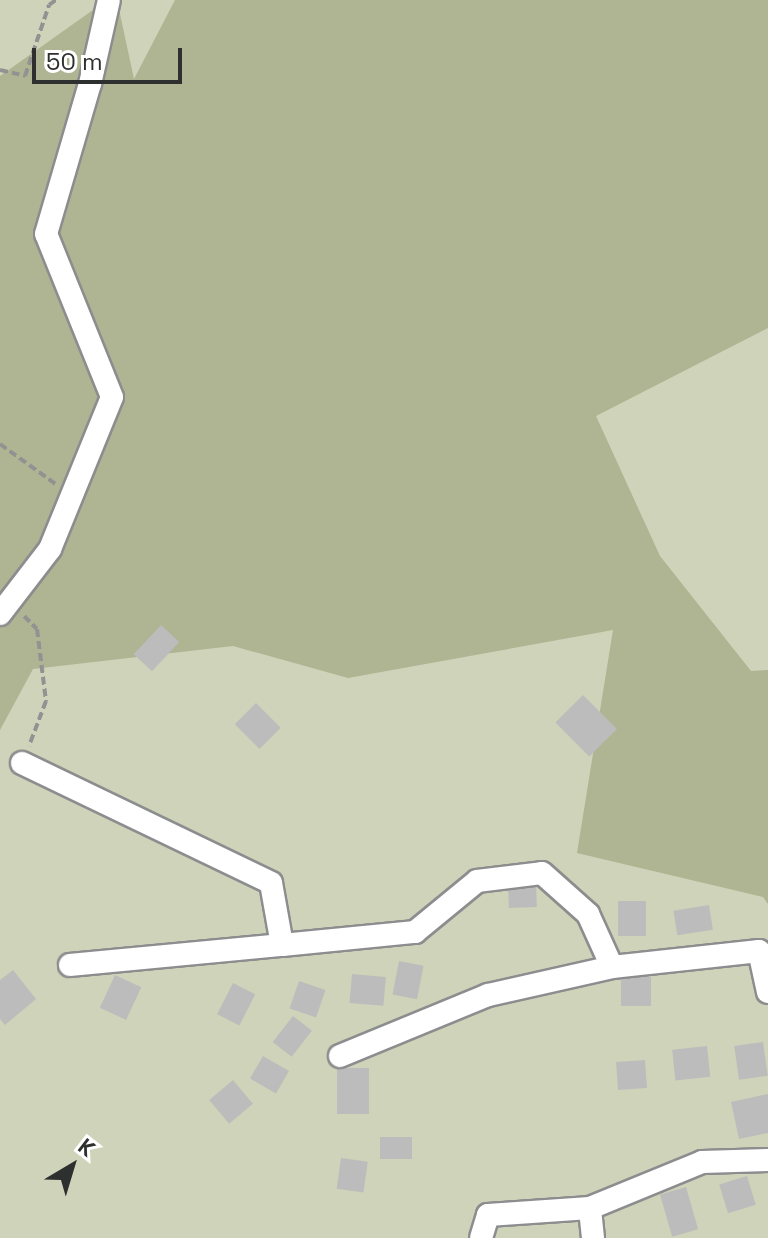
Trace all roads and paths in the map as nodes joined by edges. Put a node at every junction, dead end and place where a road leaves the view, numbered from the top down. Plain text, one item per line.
1 (56, 0) edge
2 (109, 0) edge
3 (0, 70) edge
4 (0, 444) edge
5 (72, 496) junction
6 (4, 608) edge
7 (22, 763) joint
8 (282, 945) junction
9 (70, 965) dead end
10 (612, 967) junction
11 (768, 992) edge
12 (340, 1056) dead end
13 (768, 1160) edge
14 (590, 1208) junction
15 (481, 1238) edge
16 (593, 1238) edge

1 - 3 path
2 - 5 street
4 - 5 path
5 - 6 street
6 - 7 path
7 - 8 street
8 - 9 street
8 - 10 street
10 - 11 street
10 - 12 street
13 - 14 street
14 - 15 street
14 - 16 street

